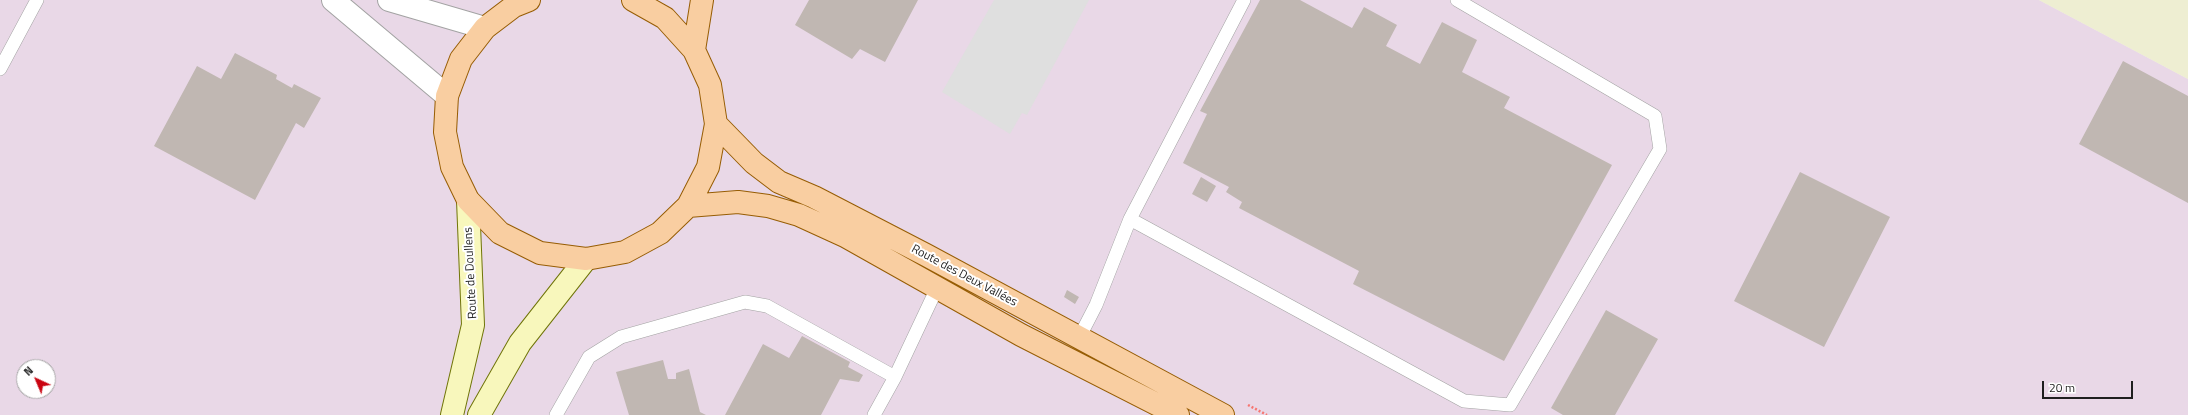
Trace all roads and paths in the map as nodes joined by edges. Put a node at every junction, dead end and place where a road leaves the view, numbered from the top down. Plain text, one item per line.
1 (37, 0) edge
2 (333, 0) edge
3 (389, 0) edge
4 (529, 0) edge
5 (634, 0) edge
6 (702, 0) edge
7 (1244, 0) edge
8 (1456, 0) edge
9 (485, 28) junction
10 (694, 50) junction
11 (0, 69) edge
12 (447, 96) junction
13 (716, 124) junction
14 (468, 200) junction
15 (688, 206) junction
16 (1130, 219) junction
17 (586, 259) junction
18 (937, 288) junction
19 (1079, 338) junction
20 (895, 377) junction
21 (452, 415) edge
22 (479, 415) edge
23 (556, 415) edge
24 (874, 415) edge
25 (1178, 415) edge
26 (1223, 415) edge

1 - 11 lane
2 - 12 street
3 - 9 street
4 - 9 main road
5 - 10 main road
6 - 10 main road
7 - 16 lane
8 - 16 lane
9 - 12 main road
10 - 13 main road
12 - 14 main road
13 - 15 main road
13 - 19 main road, Route des Deux Vallées
14 - 17 main road
14 - 21 street, Route de Doullens
15 - 17 main road
15 - 18 main road, Route des Deux Vallées
16 - 19 lane
17 - 22 street
18 - 20 lane
18 - 25 main road, Route des Deux Vallées
19 - 26 main road, Route des Deux Vallées
20 - 23 lane
20 - 24 lane

